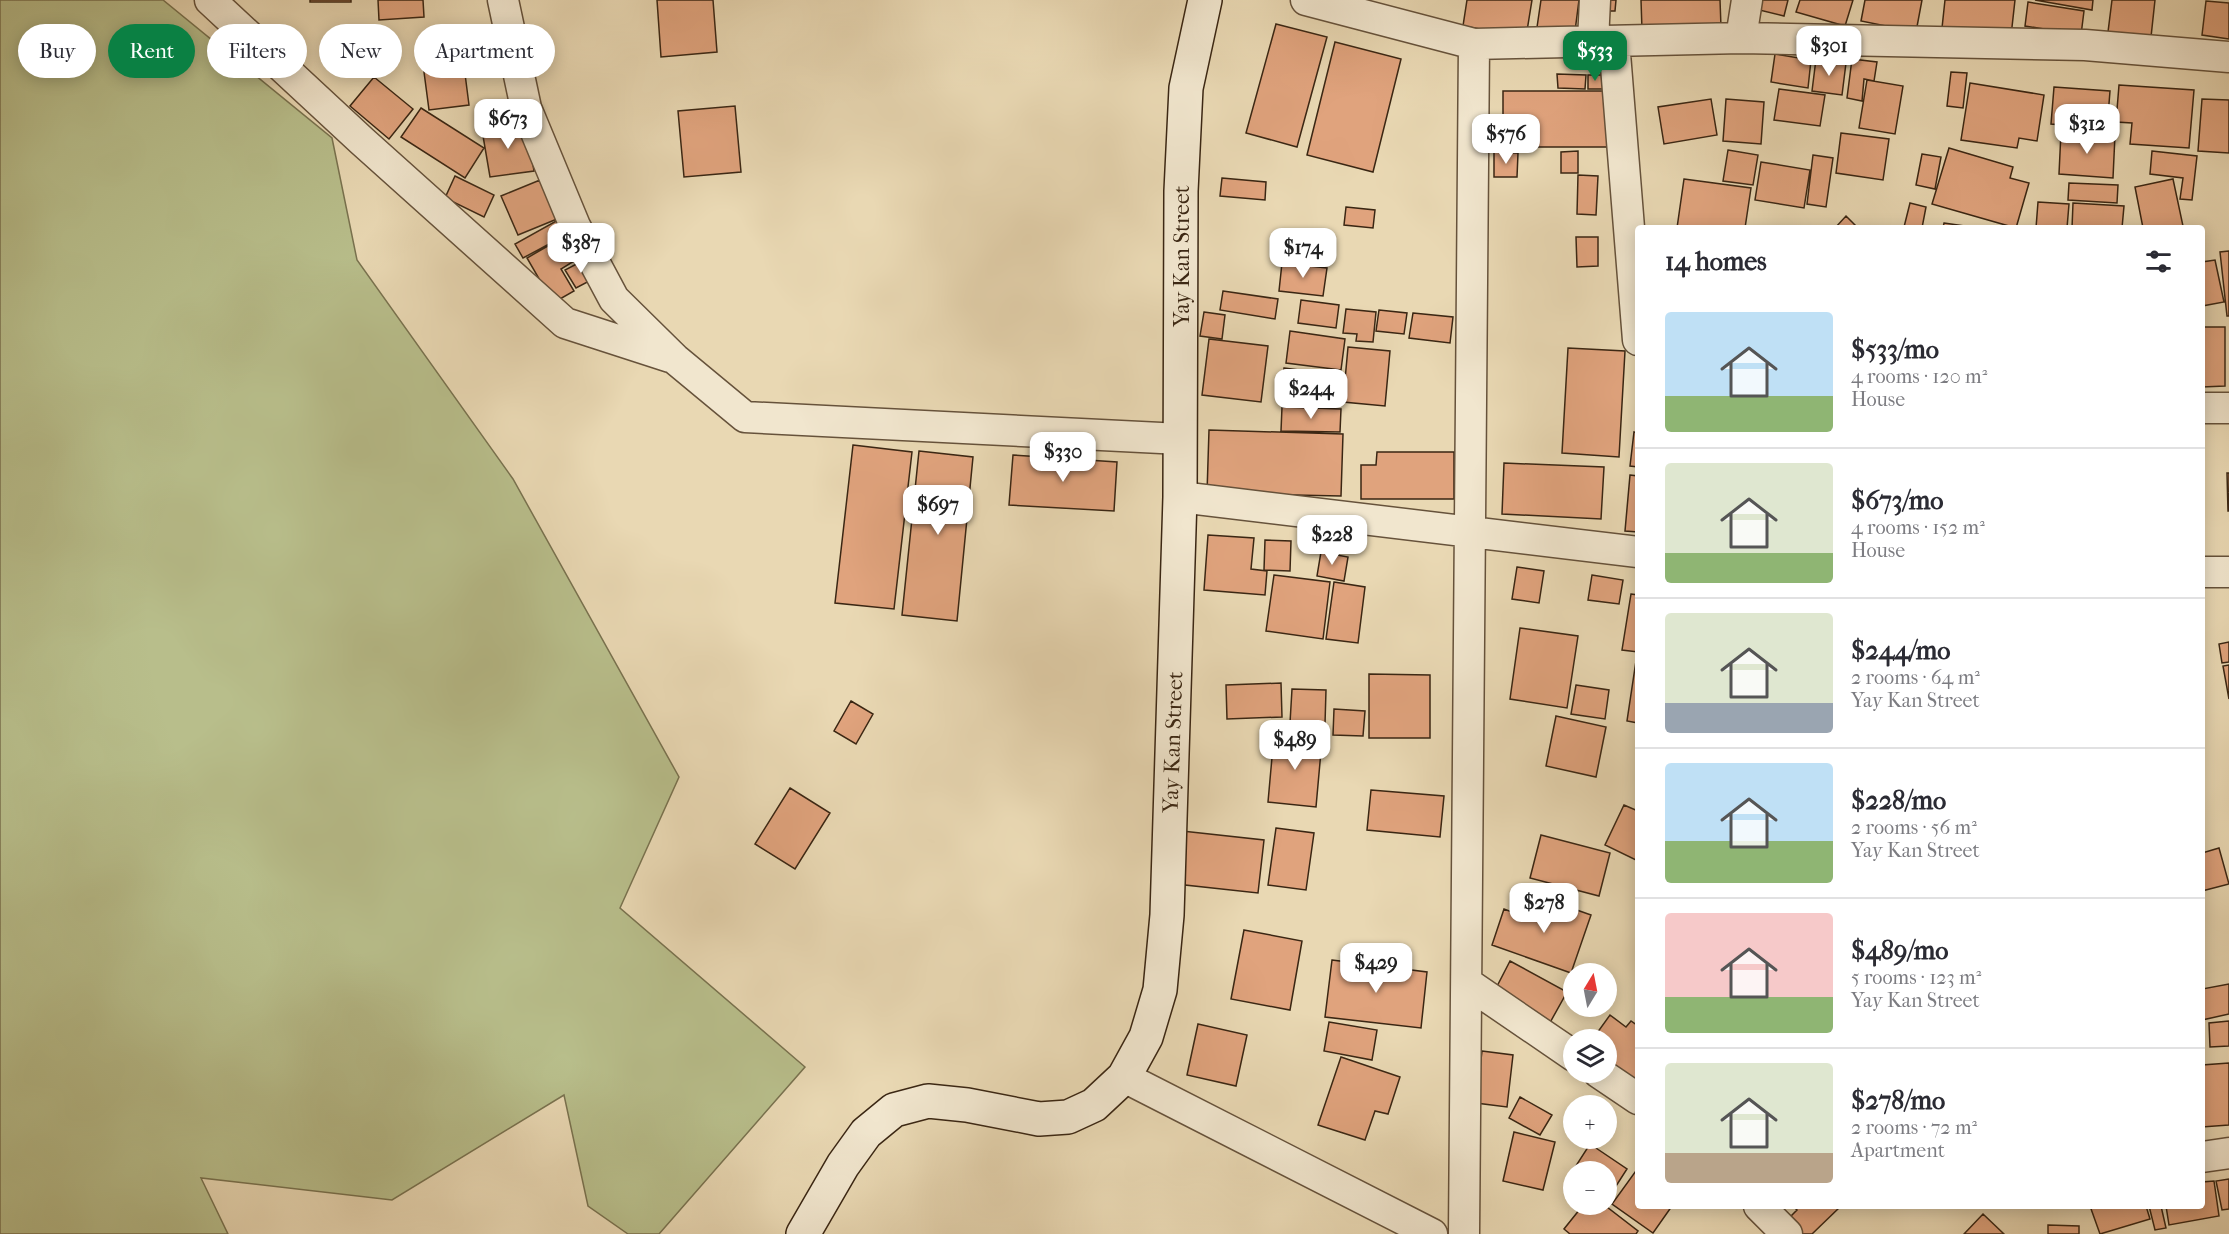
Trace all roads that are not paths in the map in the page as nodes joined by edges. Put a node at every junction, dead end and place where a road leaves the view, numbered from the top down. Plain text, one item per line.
1 (210, 0) edge
2 (503, 0) edge
3 (1205, 0) edge
4 (1306, 0) edge
5 (1595, 0) edge
6 (1747, 0) edge
7 (1741, 38) junction
8 (1603, 41) junction
9 (1474, 44) junction
10 (2229, 57) edge
11 (1635, 314) edge
12 (675, 359) junction
13 (2205, 408) edge
14 (2229, 408) edge
15 (1181, 439) junction
16 (1180, 497) junction
17 (1471, 533) junction
18 (1635, 552) edge
19 (2205, 572) edge
20 (2229, 572) edge
21 (1467, 983) junction
22 (1563, 1048) edge
23 (1124, 1077) junction
24 (1614, 1083) edge
25 (1635, 1098) edge
26 (2229, 1153) edge
27 (2205, 1157) edge
28 (1762, 1209) edge
29 (803, 1234) edge
30 (1432, 1234) edge
31 (1464, 1234) edge
32 (1787, 1234) edge

1 - 12 street
2 - 12 street
3 - 15 main road, Yay Kan Street
4 - 9 street
5 - 8 street
6 - 7 street
7 - 8 street
7 - 10 street
8 - 9 street
8 - 11 street
9 - 17 street
12 - 15 street
13 - 14 street
15 - 16 main road, Yay Kan Street
16 - 17 street
16 - 23 main road, Yay Kan Street
17 - 18 street
17 - 21 street
19 - 20 street
21 - 22 street
21 - 31 street
23 - 29 main road, Yay Kan Street
23 - 30 street
24 - 25 street
26 - 27 street
28 - 32 street

